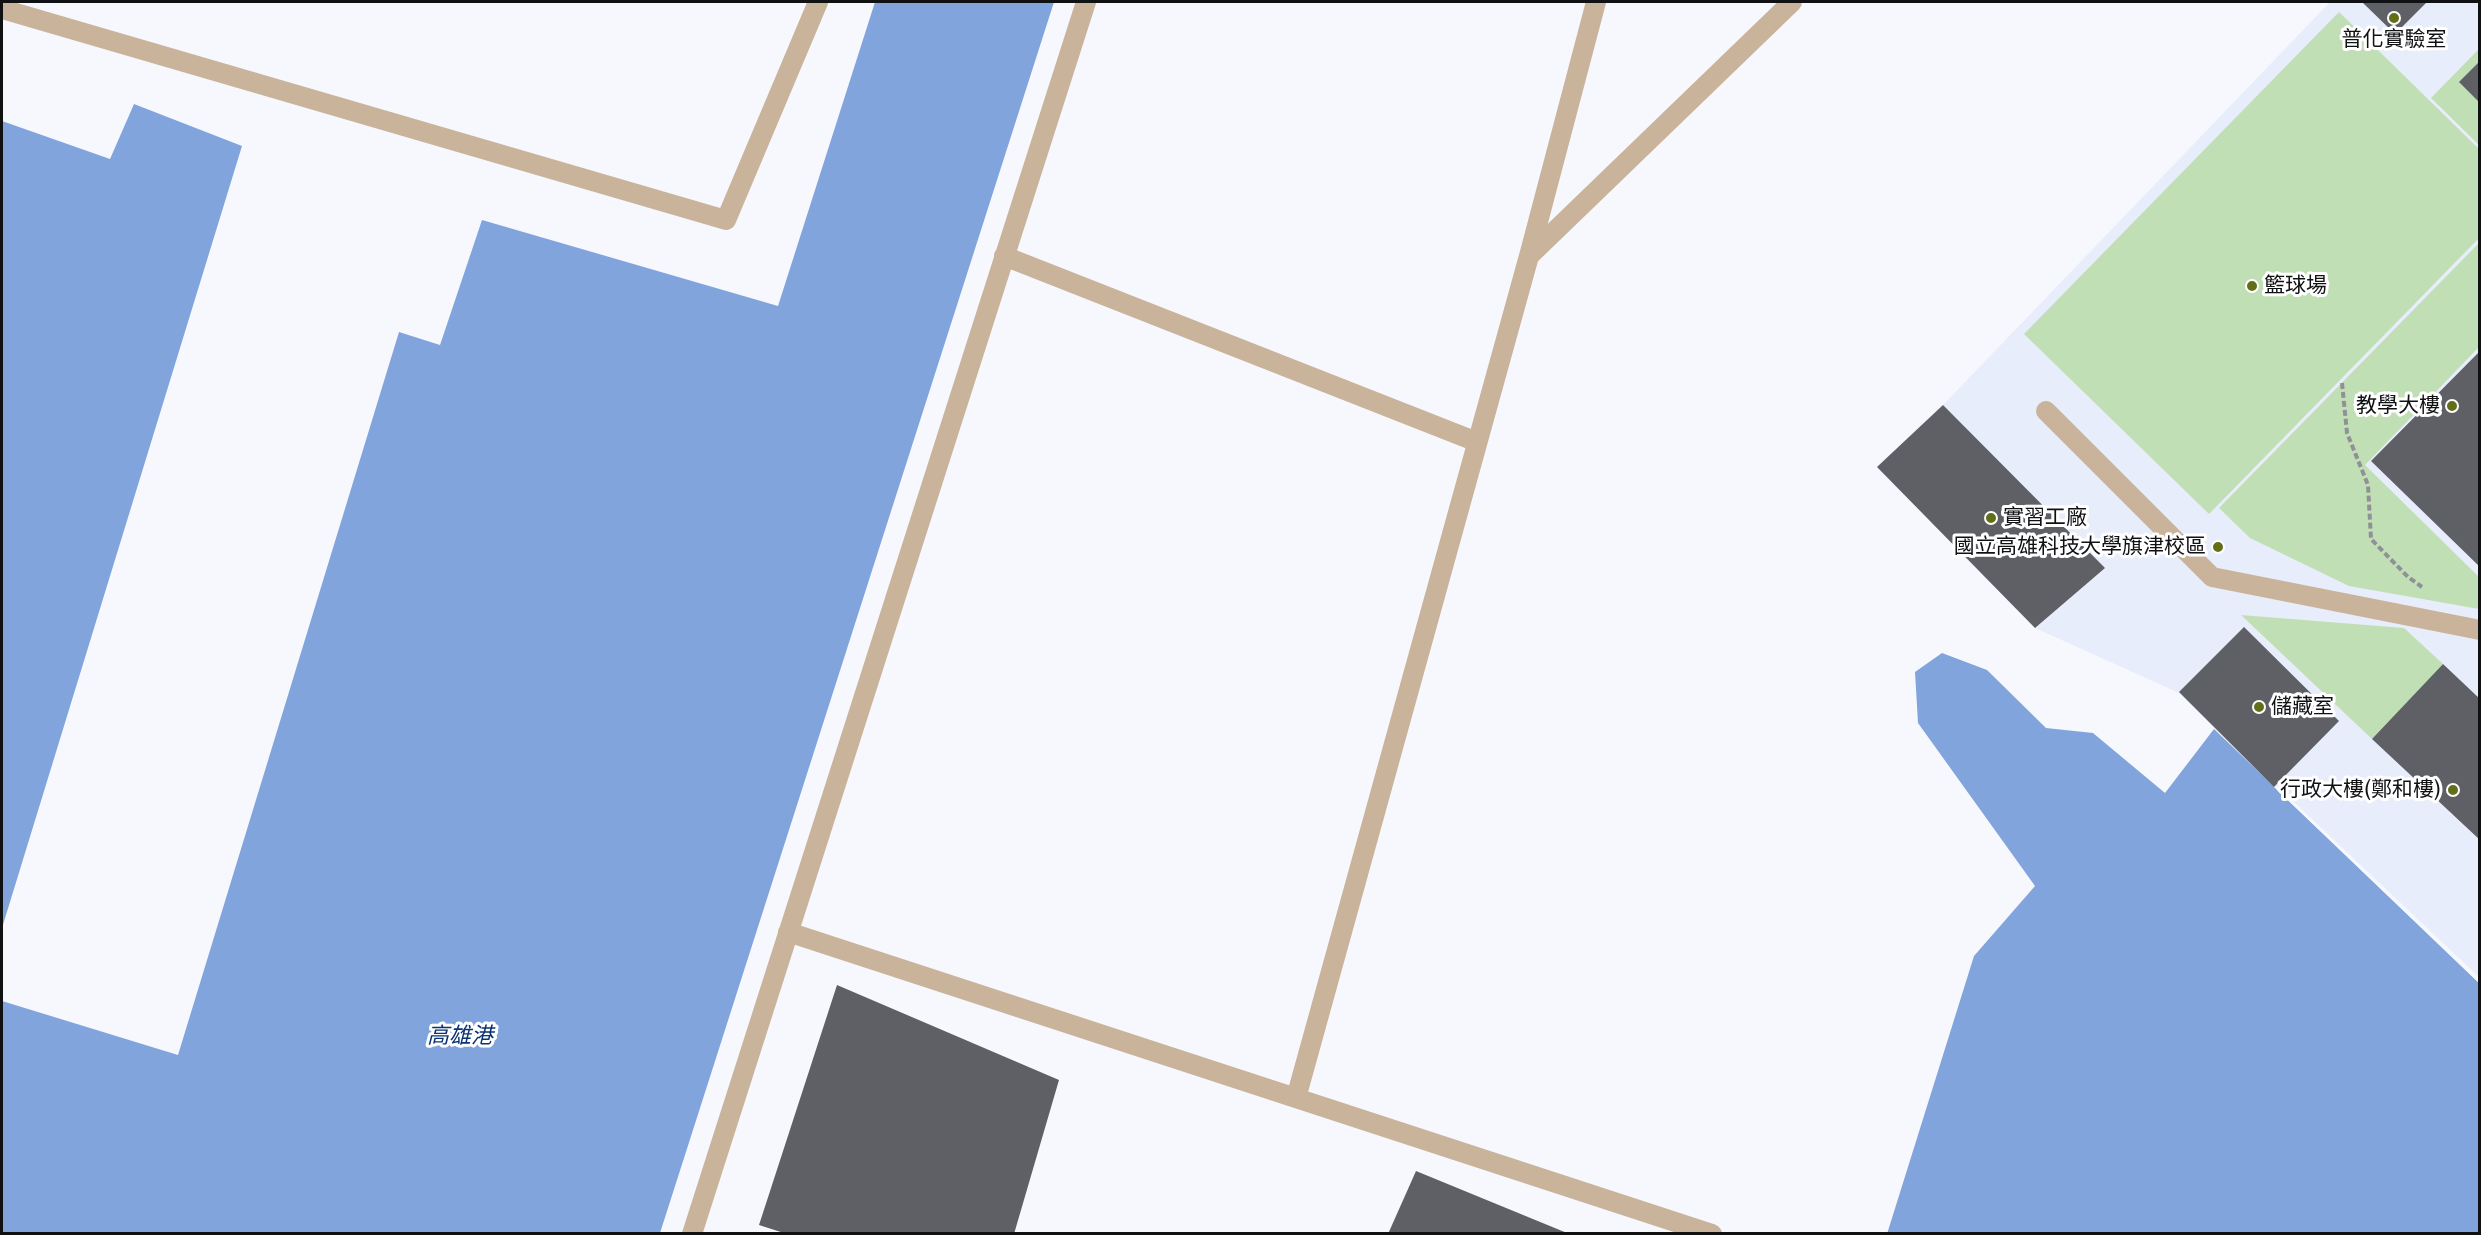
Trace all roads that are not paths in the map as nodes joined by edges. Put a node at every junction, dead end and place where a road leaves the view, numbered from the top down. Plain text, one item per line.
1 (818, 2) edge
2 (1086, 2) edge
3 (1596, 2) edge
4 (1792, 2) edge
5 (2, 9) edge
6 (1004, 256) junction
7 (1529, 256) junction
8 (2046, 411) dead end
9 (1477, 442) junction
10 (2480, 630) edge
11 (788, 932) junction
12 (1296, 1098) junction
13 (692, 1233) edge
14 (1712, 1233) edge

1 - 5 lane
2 - 6 lane
3 - 7 lane
4 - 7 lane
6 - 9 lane
6 - 11 lane
7 - 9 lane
8 - 10 lane
9 - 12 lane
11 - 12 lane
11 - 13 lane
12 - 14 lane

